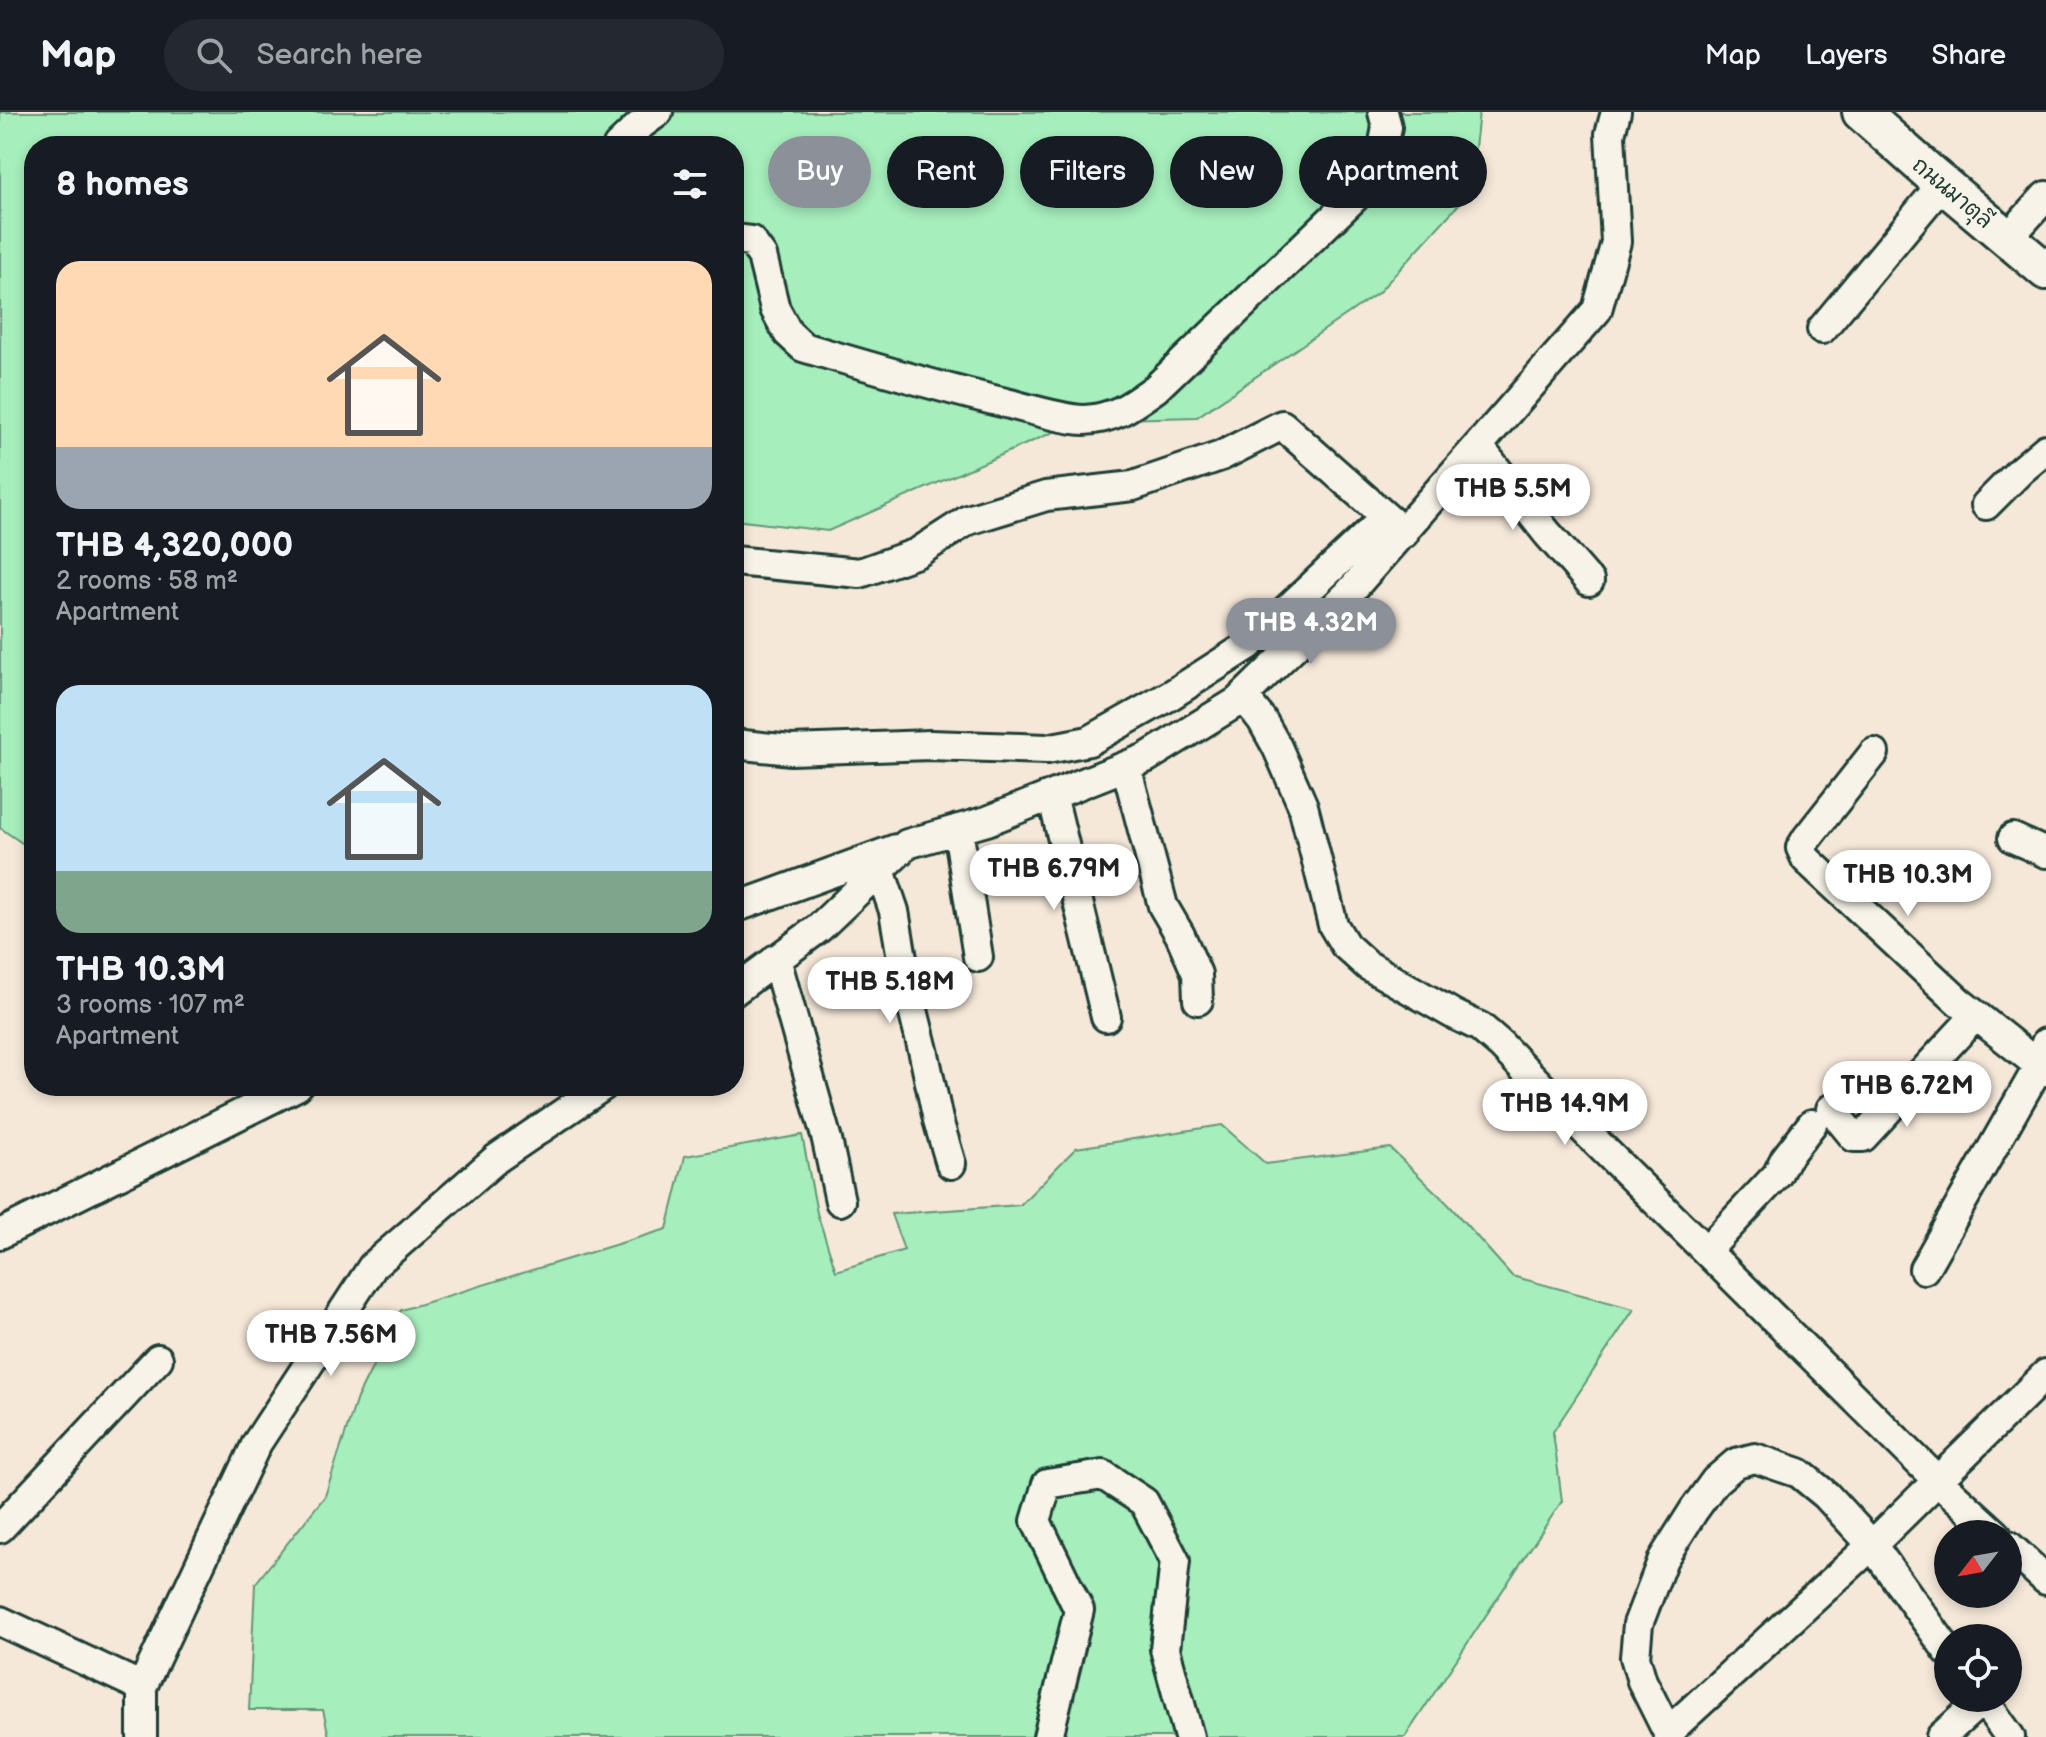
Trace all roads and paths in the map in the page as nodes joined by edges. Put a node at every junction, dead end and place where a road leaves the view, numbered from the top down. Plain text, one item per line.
1 (658, 112) edge
2 (1383, 112) edge
3 (1616, 112) edge
4 (1861, 112) edge
5 (628, 136) edge
6 (1943, 183) junction
7 (2046, 196) edge
8 (2008, 238) junction
9 (744, 240) edge
10 (2046, 271) edge
11 (1822, 329) dead end
12 (1479, 447) junction
13 (2046, 449) edge
14 (1986, 505) dead end
15 (1395, 525) junction
16 (744, 562) edge
17 (1589, 581) dead end
18 (1243, 696) junction
19 (744, 745) edge
20 (1874, 753) dead end
21 (1126, 766) junction
22 (1052, 795) junction
23 (958, 829) junction
24 (2013, 838) dead end
25 (907, 844) junction
26 (2046, 853) edge
27 (880, 870) junction
28 (744, 904) edge
29 (978, 957) dead end
30 (776, 959) junction
31 (744, 983) edge
32 (1198, 1000) dead end
33 (1976, 1015) junction
34 (1106, 1017) dead end
35 (2043, 1060) edge
36 (277, 1096) edge
37 (588, 1096) edge
38 (951, 1164) dead end
39 (840, 1201) dead end
40 (0, 1234) edge
41 (1707, 1250) junction
42 (1924, 1269) dead end
43 (158, 1359) dead end
44 (2046, 1374) edge
45 (1937, 1480) junction
46 (1981, 1520) edge
47 (0, 1528) edge
48 (1872, 1545) junction
49 (2022, 1558) edge
50 (2046, 1580) edge
51 (0, 1621) edge
52 (1934, 1631) edge
53 (142, 1687) junction
54 (1968, 1712) edge
55 (1992, 1712) edge
56 (1669, 1734) edge
57 (142, 1737) edge
58 (1048, 1737) edge
59 (1189, 1737) edge
60 (1941, 1737) edge
61 (2010, 1737) edge

1 - 5 street
2 - 9 street
3 - 12 street
4 - 6 main road, ถนนมาตุลี
6 - 8 main road, ถนนมาตุลี
6 - 11 street
7 - 8 street
8 - 10 main road, ถนนมาตุลี
12 - 15 street
12 - 17 street
13 - 14 street
15 - 16 street
15 - 18 street
15 - 19 street
18 - 21 street
18 - 41 street
20 - 33 street
21 - 22 street
21 - 32 street
22 - 23 street
22 - 34 street
23 - 25 street
23 - 29 street
24 - 26 street
25 - 27 street
25 - 28 street
27 - 30 street
27 - 38 street
30 - 31 street
30 - 39 street
33 - 35 street
33 - 41 street
35 - 42 street
36 - 40 street
37 - 53 street
41 - 45 street
43 - 47 street
44 - 45 street
45 - 46 street
45 - 48 street
48 - 52 street
48 - 56 street
48 - 56 street
49 - 50 street
51 - 53 street
53 - 57 street
54 - 60 street
55 - 61 street
58 - 59 street

